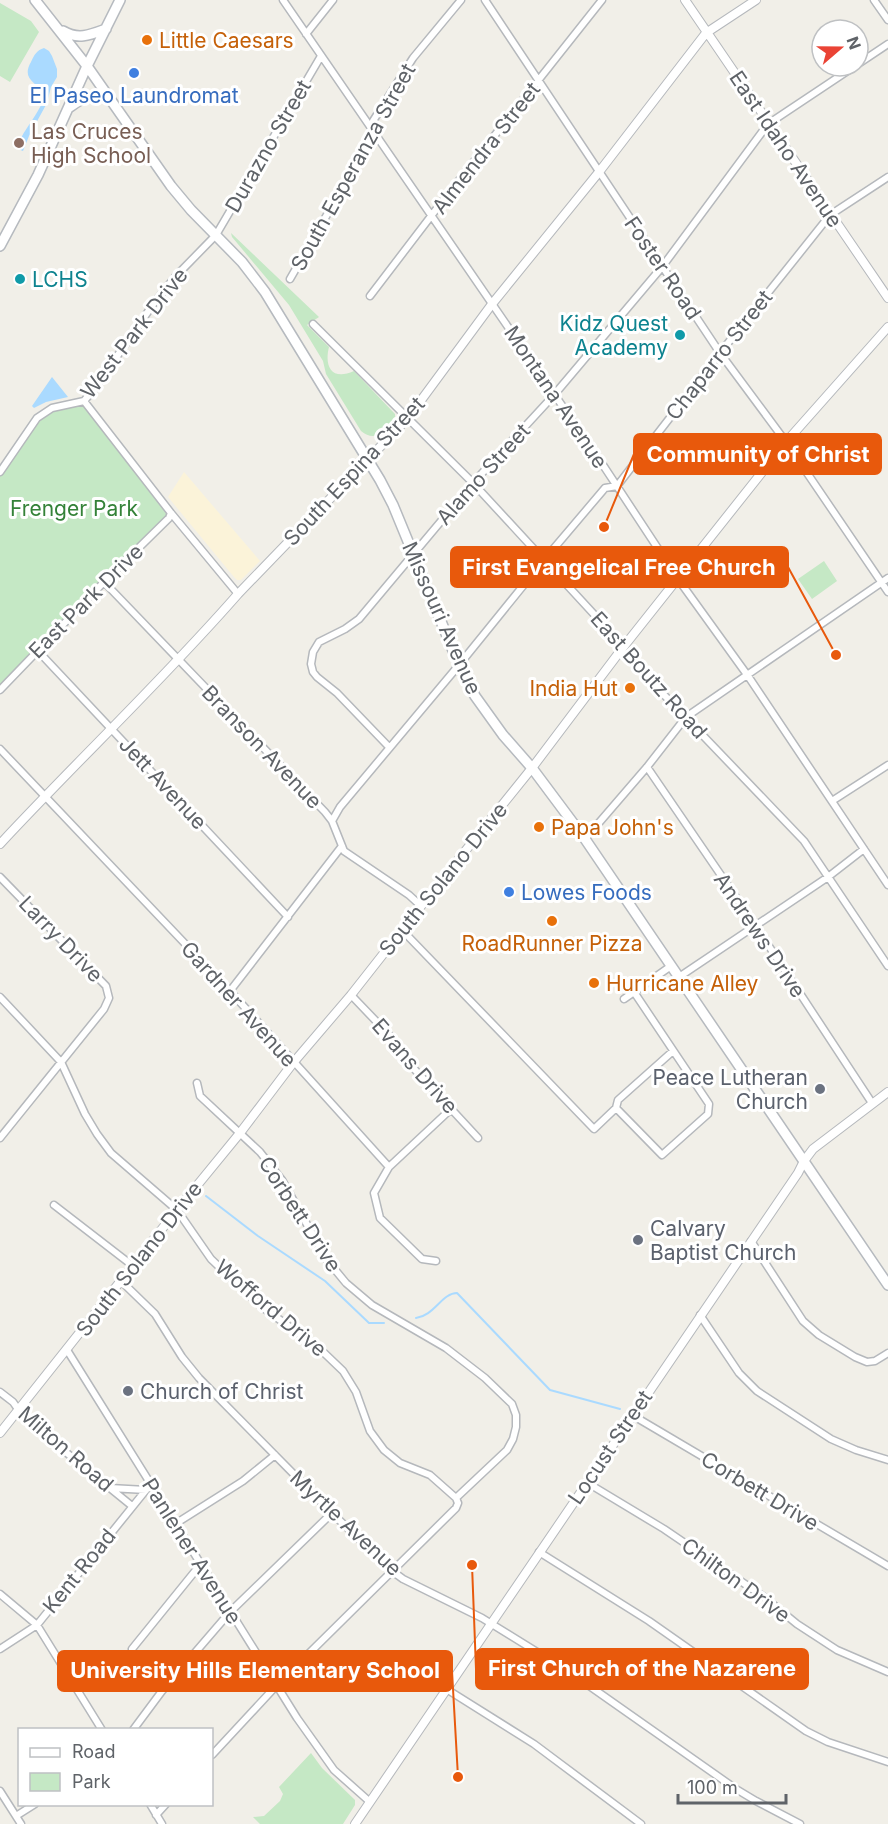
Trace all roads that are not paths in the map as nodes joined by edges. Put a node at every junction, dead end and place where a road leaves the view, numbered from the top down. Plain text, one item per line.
1 (35, 0) edge
2 (120, 0) edge
3 (284, 0) edge
4 (333, 0) edge
5 (462, 0) edge
6 (485, 0) edge
7 (602, 0) edge
8 (684, 0) edge
9 (756, 0) edge
10 (874, 0) edge
11 (888, 20) edge
12 (106, 28) junction
13 (58, 30) junction
14 (706, 33) junction
15 (306, 34) junction
16 (888, 44) edge
17 (321, 56) junction
18 (870, 56) edge
19 (87, 66) junction
20 (837, 78) edge
21 (538, 82) junction
22 (110, 99) junction
23 (68, 109) junction
24 (768, 124) junction
25 (374, 133) junction
26 (599, 172) junction
27 (888, 177) edge
28 (830, 215) junction
29 (431, 216) junction
30 (216, 235) junction
31 (0, 246) edge
32 (662, 267) junction
33 (290, 279) dead end
34 (370, 296) dead end
35 (888, 298) edge
36 (492, 304) junction
37 (314, 324) dead end
38 (888, 327) edge
39 (720, 353) junction
40 (554, 395) junction
41 (84, 401) junction
42 (408, 418) junction
43 (786, 442) junction
44 (368, 459) junction
45 (0, 472) edge
46 (473, 483) junction
47 (617, 486) junction
48 (171, 513) junction
49 (413, 554) junction
50 (544, 560) junction
51 (888, 578) edge
52 (678, 579) junction
53 (104, 582) junction
54 (882, 583) junction
55 (888, 592) edge
56 (238, 594) junction
57 (38, 651) junction
58 (621, 651) junction
59 (178, 659) junction
60 (459, 665) junction
61 (748, 676) junction
62 (0, 690) edge
63 (686, 717) junction
64 (112, 729) junction
65 (389, 747) junction
66 (0, 749) edge
67 (888, 765) edge
68 (647, 767) junction
69 (532, 768) junction
70 (45, 795) junction
71 (832, 801) junction
72 (332, 821) junction
73 (585, 840) junction
74 (0, 844) edge
75 (342, 846) junction
76 (864, 849) junction
77 (0, 876) edge
78 (828, 876) junction
79 (888, 885) edge
80 (421, 906) junction
81 (288, 917) junction
82 (755, 925) junction
83 (402, 930) junction
84 (671, 966) junction
85 (888, 966) edge
86 (679, 977) junction
87 (230, 991) junction
88 (634, 992) junction
89 (351, 995) junction
90 (624, 999) dead end
91 (1, 1000) edge
92 (673, 1051) junction
93 (61, 1062) junction
94 (293, 1063) junction
95 (197, 1083) dead end
96 (888, 1092) edge
97 (872, 1103) junction
98 (616, 1108) junction
99 (451, 1109) junction
100 (240, 1133) junction
101 (0, 1138) edge
102 (478, 1138) dead end
103 (804, 1161) junction
104 (389, 1167) junction
105 (54, 1205) dead end
106 (177, 1210) junction
107 (751, 1241) junction
108 (436, 1261) dead end
109 (133, 1266) junction
110 (121, 1281) junction
111 (888, 1285) edge
112 (700, 1315) junction
113 (67, 1350) junction
114 (888, 1353) edge
115 (0, 1392) edge
116 (18, 1410) junction
117 (632, 1415) junction
118 (0, 1433) edge
119 (275, 1455) junction
120 (888, 1461) edge
121 (586, 1482) junction
122 (148, 1487) junction
123 (110, 1488) junction
124 (456, 1498) junction
125 (132, 1506) junction
126 (332, 1514) junction
127 (175, 1524) junction
128 (539, 1552) junction
129 (200, 1565) junction
130 (888, 1566) edge
131 (392, 1571) junction
132 (0, 1594) edge
133 (231, 1612) junction
134 (491, 1623) junction
135 (36, 1624) junction
136 (0, 1649) edge
137 (888, 1672) edge
138 (277, 1685) junction
139 (447, 1690) junction
140 (162, 1691) junction
141 (101, 1728) edge
142 (134, 1728) edge
143 (213, 1754) edge
144 (888, 1762) edge
145 (0, 1791) edge
146 (370, 1802) junction
147 (32, 1806) edge
148 (151, 1806) edge
149 (164, 1806) edge
150 (156, 1815) junction
151 (16, 1816) junction
152 (21, 1824) edge
153 (162, 1824) edge
154 (355, 1824) edge
155 (641, 1824) edge
156 (800, 1824) edge

1 - 13 main road
2 - 12 main road
3 - 15 street, Montana Avenue
4 - 15 street
5 - 25 street, South Esperanza Street
6 - 21 street, Foster Road
7 - 21 street, Almendra Street
8 - 14 street, East Idaho Avenue
9 - 14 street, South Espina Street
10 - 11 street
12 - 13 main road
12 - 19 main road
13 - 19 main road
14 - 24 street, East Idaho Avenue
14 - 26 street, South Espina Street
15 - 17 street, Montana Avenue
16 - 18 street, Alamo Street
17 - 25 street, Montana Avenue
17 - 30 street, Durazno Street
19 - 22 main road, Missouri Avenue
19 - 23 main road
20 - 24 street, Alamo Street
21 - 26 street, Foster Road
21 - 29 street, Almendra Street
22 - 23 main road
22 - 30 main road, Missouri Avenue
23 - 31 main road
24 - 28 street, East Idaho Avenue
24 - 32 street, Alamo Street
25 - 29 street, Montana Avenue
25 - 33 street, South Esperanza Street
26 - 32 street, Foster Road
26 - 36 street, South Espina Street
27 - 28 street, Chaparro Street
28 - 35 street, East Idaho Avenue
28 - 39 street, Chaparro Street
29 - 34 street, Almendra Street
29 - 36 street, Montana Avenue
30 - 41 street, West Park Drive
30 - 44 main road, Missouri Avenue
32 - 39 street, Foster Road
32 - 40 street, Alamo Street
36 - 40 street, Montana Avenue
36 - 42 street, South Espina Street
37 - 42 street, East Boutz Road
38 - 43 street, South Solano Drive
39 - 43 street, Foster Road
39 - 47 street, Chaparro Street
40 - 46 street, Alamo Street
40 - 47 street, Montana Avenue
41 - 45 street, West Park Drive
41 - 48 street
42 - 44 street, South Espina Street
42 - 46 street, East Boutz Road
43 - 52 street, South Solano Drive
43 - 54 street, Foster Road
44 - 49 main road, Missouri Avenue
44 - 56 street, South Espina Street
46 - 49 street, Alamo Street
46 - 50 street, East Boutz Road
47 - 50 street, Chaparro Street
47 - 52 street, Montana Avenue
48 - 53 street, East Park Drive
48 - 56 street
49 - 60 main road, Missouri Avenue
49 - 65 street, Alamo Street
50 - 58 street, East Boutz Road
50 - 60 street, Chaparro Street
51 - 54 street
52 - 58 street, South Solano Drive
52 - 61 street, Montana Avenue
53 - 57 street, East Park Drive
53 - 59 street, Branson Avenue
54 - 55 street, Foster Road
54 - 61 street
56 - 59 street, South Espina Street
57 - 62 street, East Park Drive
57 - 64 street, Jett Avenue
58 - 63 street, East Boutz Road
58 - 69 street, South Solano Drive
59 - 64 street, South Espina Street
59 - 72 street, Branson Avenue
60 - 65 street, Chaparro Street
60 - 69 main road, Missouri Avenue
61 - 63 street
61 - 71 street, Montana Avenue
63 - 68 street
63 - 78 street, East Boutz Road
64 - 70 street, South Espina Street
64 - 81 street, Jett Avenue
65 - 72 street, Chaparro Street
66 - 70 street, Gardner Avenue
67 - 71 street
68 - 73 street
68 - 82 street, Andrews Drive
69 - 73 main road, Missouri Avenue
69 - 80 street, South Solano Drive
70 - 74 street, South Espina Street
70 - 87 street, Gardner Avenue
71 - 76 street, Montana Avenue
72 - 75 street, Branson Avenue
73 - 84 main road, Missouri Avenue
75 - 80 street, Branson Avenue
75 - 81 street
76 - 78 street
76 - 79 street, Montana Avenue
77 - 93 street, Larry Drive
78 - 82 street
78 - 85 street, East Boutz Road
80 - 83 street, South Solano Drive
81 - 87 street
82 - 86 street
82 - 97 street, Andrews Drive
83 - 89 street, South Solano Drive
83 - 98 street
84 - 86 main road, Missouri Avenue
84 - 88 street
86 - 103 main road, Missouri Avenue
87 - 94 street, Gardner Avenue
88 - 90 street
88 - 92 street
89 - 94 street, South Solano Drive
89 - 99 street, Evans Drive
91 - 93 street, Wofford Drive
92 - 98 street
92 - 98 street
93 - 101 street, Larry Drive
93 - 106 street, Wofford Drive
94 - 100 street, South Solano Drive
94 - 104 street, Gardner Avenue
95 - 100 street, Corbett Drive
96 - 97 street, Locust Street
97 - 103 street, Locust Street
99 - 102 street, Evans Drive
99 - 104 street
100 - 106 street, South Solano Drive
100 - 124 street, Corbett Drive
103 - 107 street, Locust Street
103 - 111 main road, Missouri Avenue
104 - 108 street
105 - 109 street
106 - 109 street, South Solano Drive
106 - 124 street, Wofford Drive
107 - 112 street, Locust Street
107 - 114 street
109 - 110 street, South Solano Drive
110 - 113 street, South Solano Drive
110 - 119 street, Myrtle Avenue
112 - 117 street, Locust Street
112 - 120 street
113 - 116 street, South Solano Drive
113 - 122 street, Panlener Avenue
115 - 116 street, Milton Road
116 - 118 street, South Solano Drive
116 - 123 street, Milton Road
117 - 121 street, Locust Street
117 - 130 street, Corbett Drive
119 - 126 street, Myrtle Avenue
119 - 127 street
121 - 128 street, Locust Street
121 - 137 street, Chilton Drive
122 - 123 street
122 - 125 street, Kent Road
122 - 127 street, Panlener Avenue
123 - 125 street, Milton Road
124 - 131 street
125 - 135 street, Kent Road
126 - 131 street, Myrtle Avenue
126 - 133 street
127 - 129 street, Panlener Avenue
128 - 134 street, Locust Street
128 - 144 street
129 - 133 street, Panlener Avenue
129 - 140 street
131 - 134 street, Myrtle Avenue
131 - 138 street
132 - 135 street
133 - 138 street, Panlener Avenue
133 - 140 street
134 - 139 street, Locust Street
134 - 156 street, Myrtle Avenue
135 - 136 street, Kent Road
135 - 141 street
138 - 143 street
138 - 146 street, Panlener Avenue
139 - 146 street, Locust Street
139 - 155 street
140 - 142 street
145 - 151 street
146 - 154 street, Locust Street
147 - 151 street
148 - 150 street
149 - 150 street
150 - 153 street
151 - 152 street

